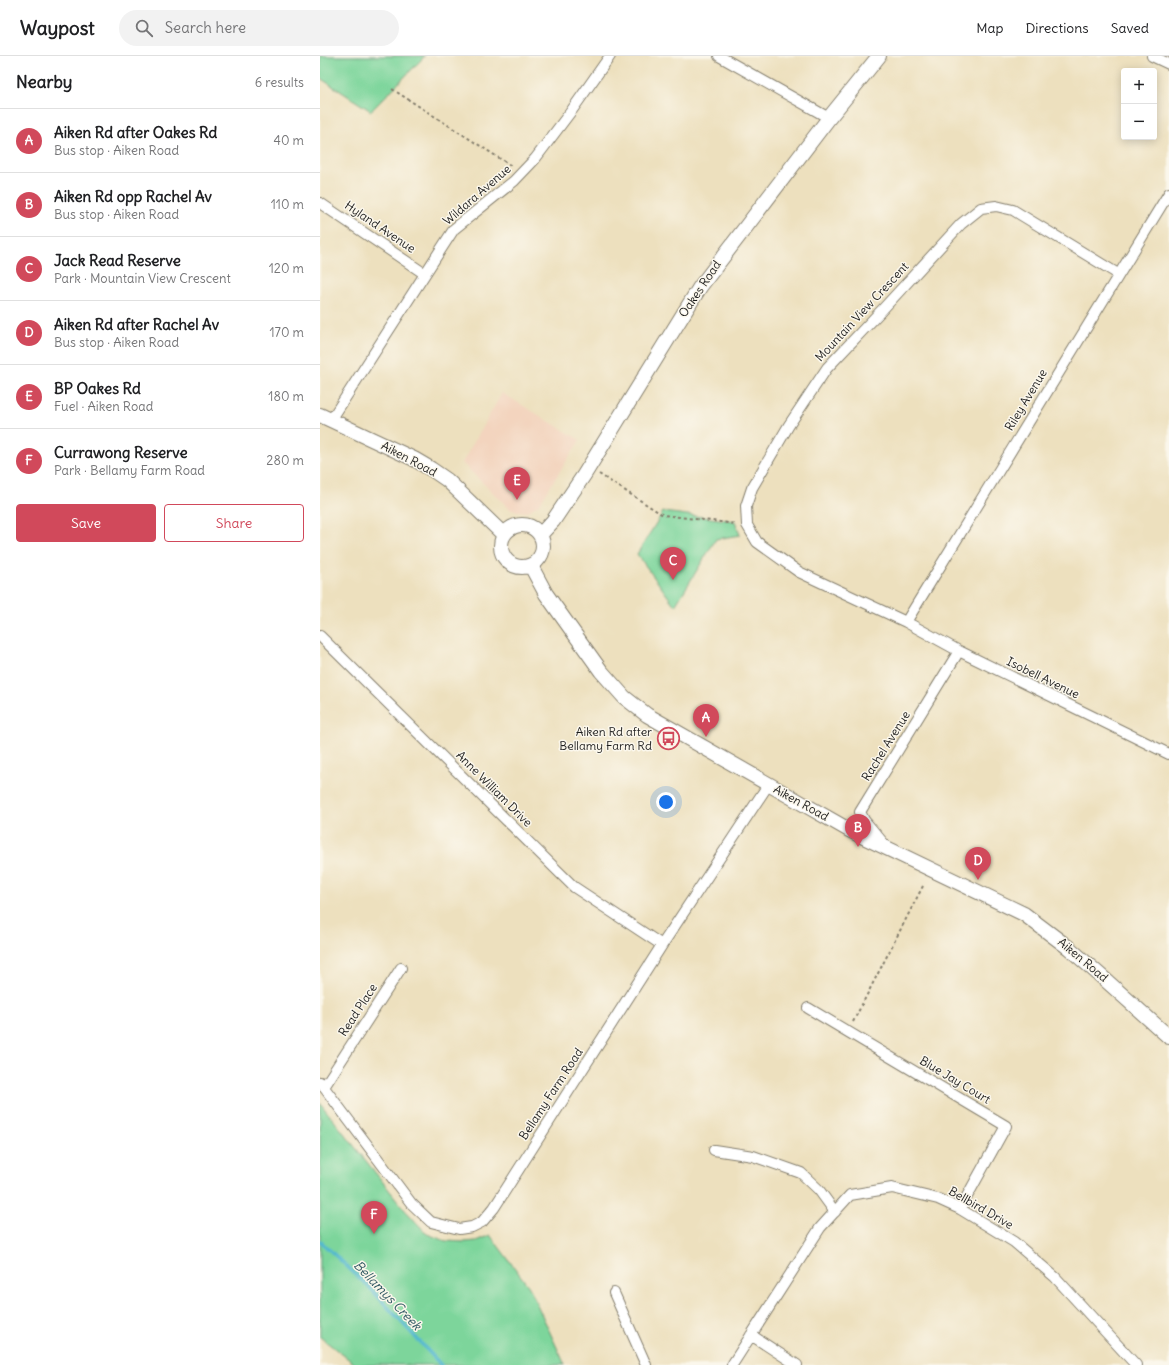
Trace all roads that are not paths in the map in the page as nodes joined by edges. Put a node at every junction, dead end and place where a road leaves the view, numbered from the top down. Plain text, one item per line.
1 (610, 56) edge
2 (719, 56) edge
3 (879, 56) edge
4 (1152, 56) edge
5 (1169, 64) edge
6 (829, 118) junction
7 (1169, 193) edge
8 (320, 203) edge
9 (425, 274) junction
10 (1118, 274) junction
11 (326, 418) edge
12 (504, 534) junction
13 (540, 536) junction
14 (531, 566) junction
15 (906, 622) junction
16 (320, 636) edge
17 (959, 651) junction
18 (1169, 754) edge
19 (768, 785) junction
20 (890, 851) junction
21 (662, 945) junction
22 (401, 968) dead end
23 (808, 1008) dead end
24 (1169, 1037) edge
25 (322, 1085) edge
26 (714, 1150) dead end
27 (960, 1209) junction
28 (835, 1212) junction
29 (614, 1292) dead end
30 (751, 1335) junction
31 (646, 1365) edge
32 (732, 1365) edge
33 (797, 1365) edge
34 (1136, 1365) edge

1 - 9 street, Wildara Avenue
2 - 6 street
3 - 6 main road, Oakes Road
4 - 5 street
6 - 13 main road, Oakes Road
7 - 10 street, Riley Avenue
8 - 9 street, Hyland Avenue
9 - 11 street, Wildara Avenue
10 - 15 street, Riley Avenue
10 - 15 street, Mountain View Crescent
11 - 12 main road, Aiken Road
12 - 13 main road
12 - 14 main road
13 - 14 main road
14 - 19 main road, Aiken Road
15 - 17 street, Isobell Avenue
16 - 21 street, Anne William Drive
17 - 18 street, Isobell Avenue
17 - 20 street, Rachel Avenue
19 - 20 main road, Aiken Road
19 - 21 street, Bellamy Farm Road
20 - 24 main road, Aiken Road
21 - 25 street, Bellamy Farm Road
22 - 25 street, Read Place
23 - 27 street, Blue Jay Court
26 - 28 street
27 - 28 street, Bellbird Drive
27 - 34 street, Bellbird Drive
28 - 30 street, Bellbird Drive
29 - 31 street
30 - 32 street, Bellbird Drive
30 - 33 street

